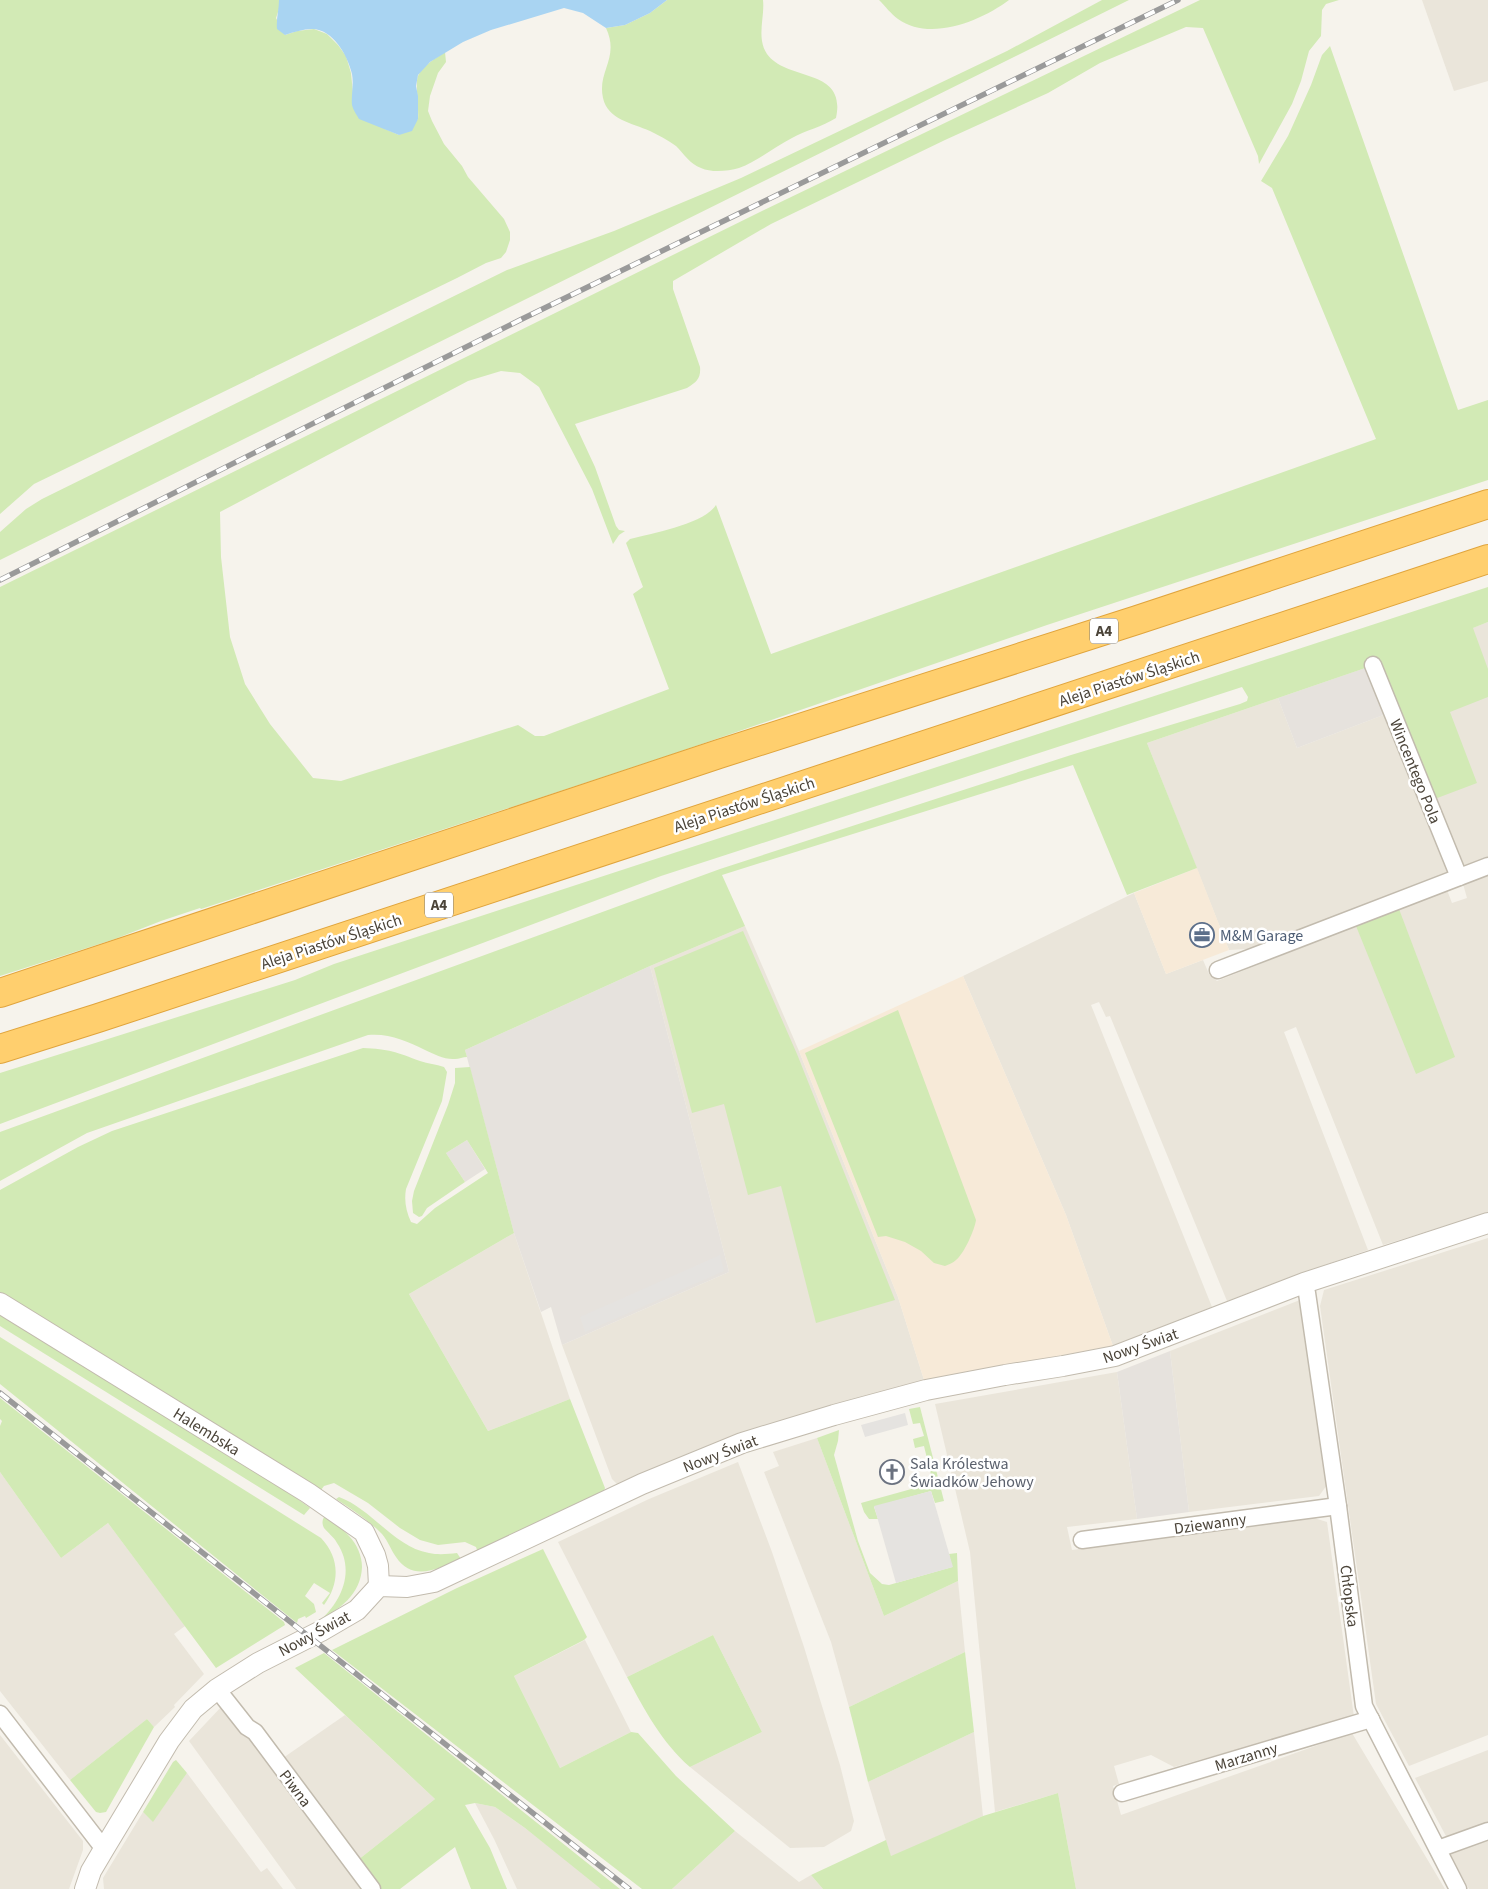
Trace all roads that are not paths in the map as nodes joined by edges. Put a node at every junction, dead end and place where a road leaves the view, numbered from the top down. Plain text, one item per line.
1 (1488, 504) edge
2 (1488, 559) edge
3 (1373, 665) dead end
4 (1488, 866) edge
5 (1459, 877) junction
6 (1218, 970) dead end
7 (0, 993) edge
8 (0, 1049) edge
9 (1488, 1223) edge
10 (1304, 1283) junction
11 (0, 1303) edge
12 (1338, 1506) junction
13 (1082, 1540) dead end
14 (379, 1586) junction
15 (217, 1689) junction
16 (0, 1714) edge
17 (1371, 1720) junction
18 (1122, 1794) dead end
19 (1488, 1831) edge
20 (104, 1848) junction
21 (1438, 1849) junction
22 (85, 1889) edge
23 (372, 1889) edge
24 (1458, 1889) edge

1 - 7 highway, A4
2 - 8 highway, Aleja Piastów Śląskich / A4
3 - 5 street, Wincentego Pola
4 - 5 street
5 - 6 street
9 - 10 street, Nowy Świat
10 - 12 street, Chłopska
10 - 14 street, Nowy Świat
11 - 14 street, Halembska
12 - 13 street, Dziewanny
12 - 17 street, Chłopska
14 - 15 street, Nowy Świat
15 - 20 street, Nowy Świat
15 - 23 street, Piwna
16 - 20 street
17 - 18 street, Marzanny
17 - 21 street, Chłopska
19 - 21 street
20 - 22 street, Nowy Świat
21 - 24 street, Chłopska

